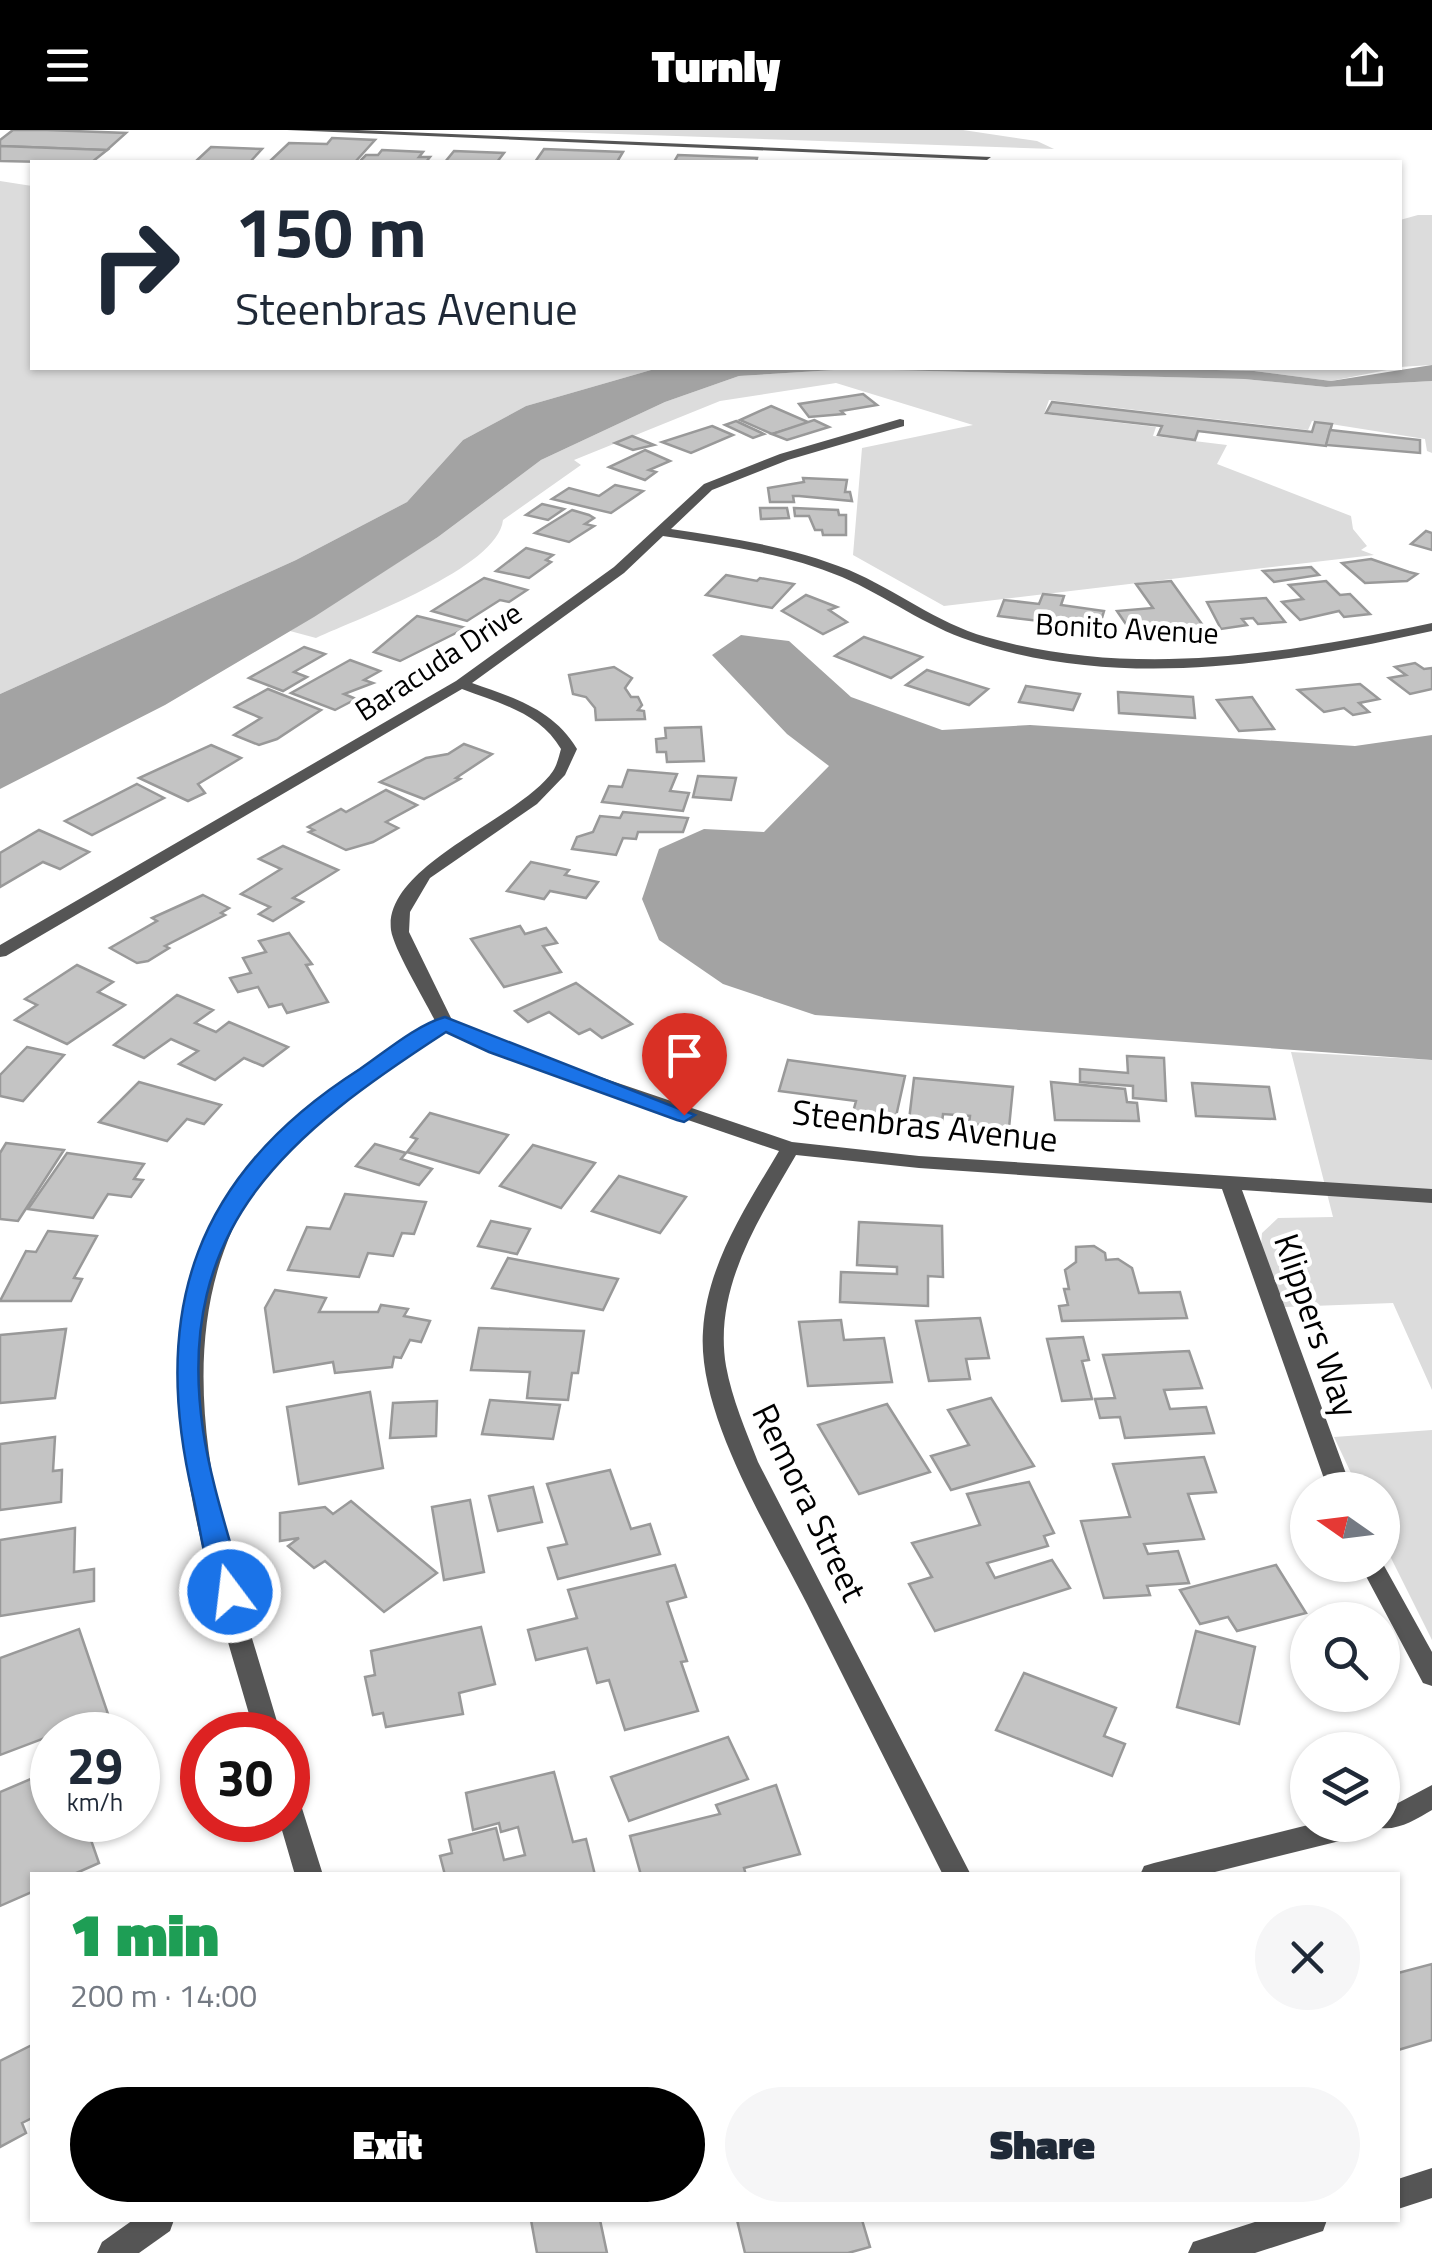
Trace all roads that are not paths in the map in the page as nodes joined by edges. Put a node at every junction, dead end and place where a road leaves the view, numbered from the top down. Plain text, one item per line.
1 (291, 130) edge
2 (987, 156) dead end
3 (900, 423) dead end
4 (659, 531) junction
5 (1432, 628) edge
6 (461, 684) junction
7 (0, 952) edge
8 (445, 1024) junction
9 (790, 1148) junction
10 (1230, 1182) junction
11 (1432, 1196) edge
12 (1334, 1472) edge
13 (1381, 1582) edge
14 (1432, 1676) edge
15 (262, 1712) edge
16 (1429, 1799) edge
17 (1400, 1811) edge
18 (1290, 1841) edge
19 (299, 1842) edge
20 (308, 1872) edge
21 (955, 1872) edge
22 (1166, 1872) edge
23 (1432, 2183) edge
24 (1400, 2193) edge
25 (156, 2222) edge
26 (1305, 2222) edge
27 (112, 2253) edge
28 (1204, 2253) edge

1 - 2 street
3 - 4 street, Baracuda Drive
4 - 5 street, Bonito Avenue
4 - 6 street, Baracuda Drive
6 - 7 street, Baracuda Drive
6 - 8 street
8 - 9 street, Steenbras Avenue
8 - 15 street
9 - 10 street, Steenbras Avenue
9 - 21 street, Remora Street
10 - 11 street, Steenbras Avenue
10 - 12 street, Klippers Way
13 - 14 street
16 - 17 street
18 - 22 street
19 - 20 street
23 - 24 street
25 - 27 street
26 - 28 street

